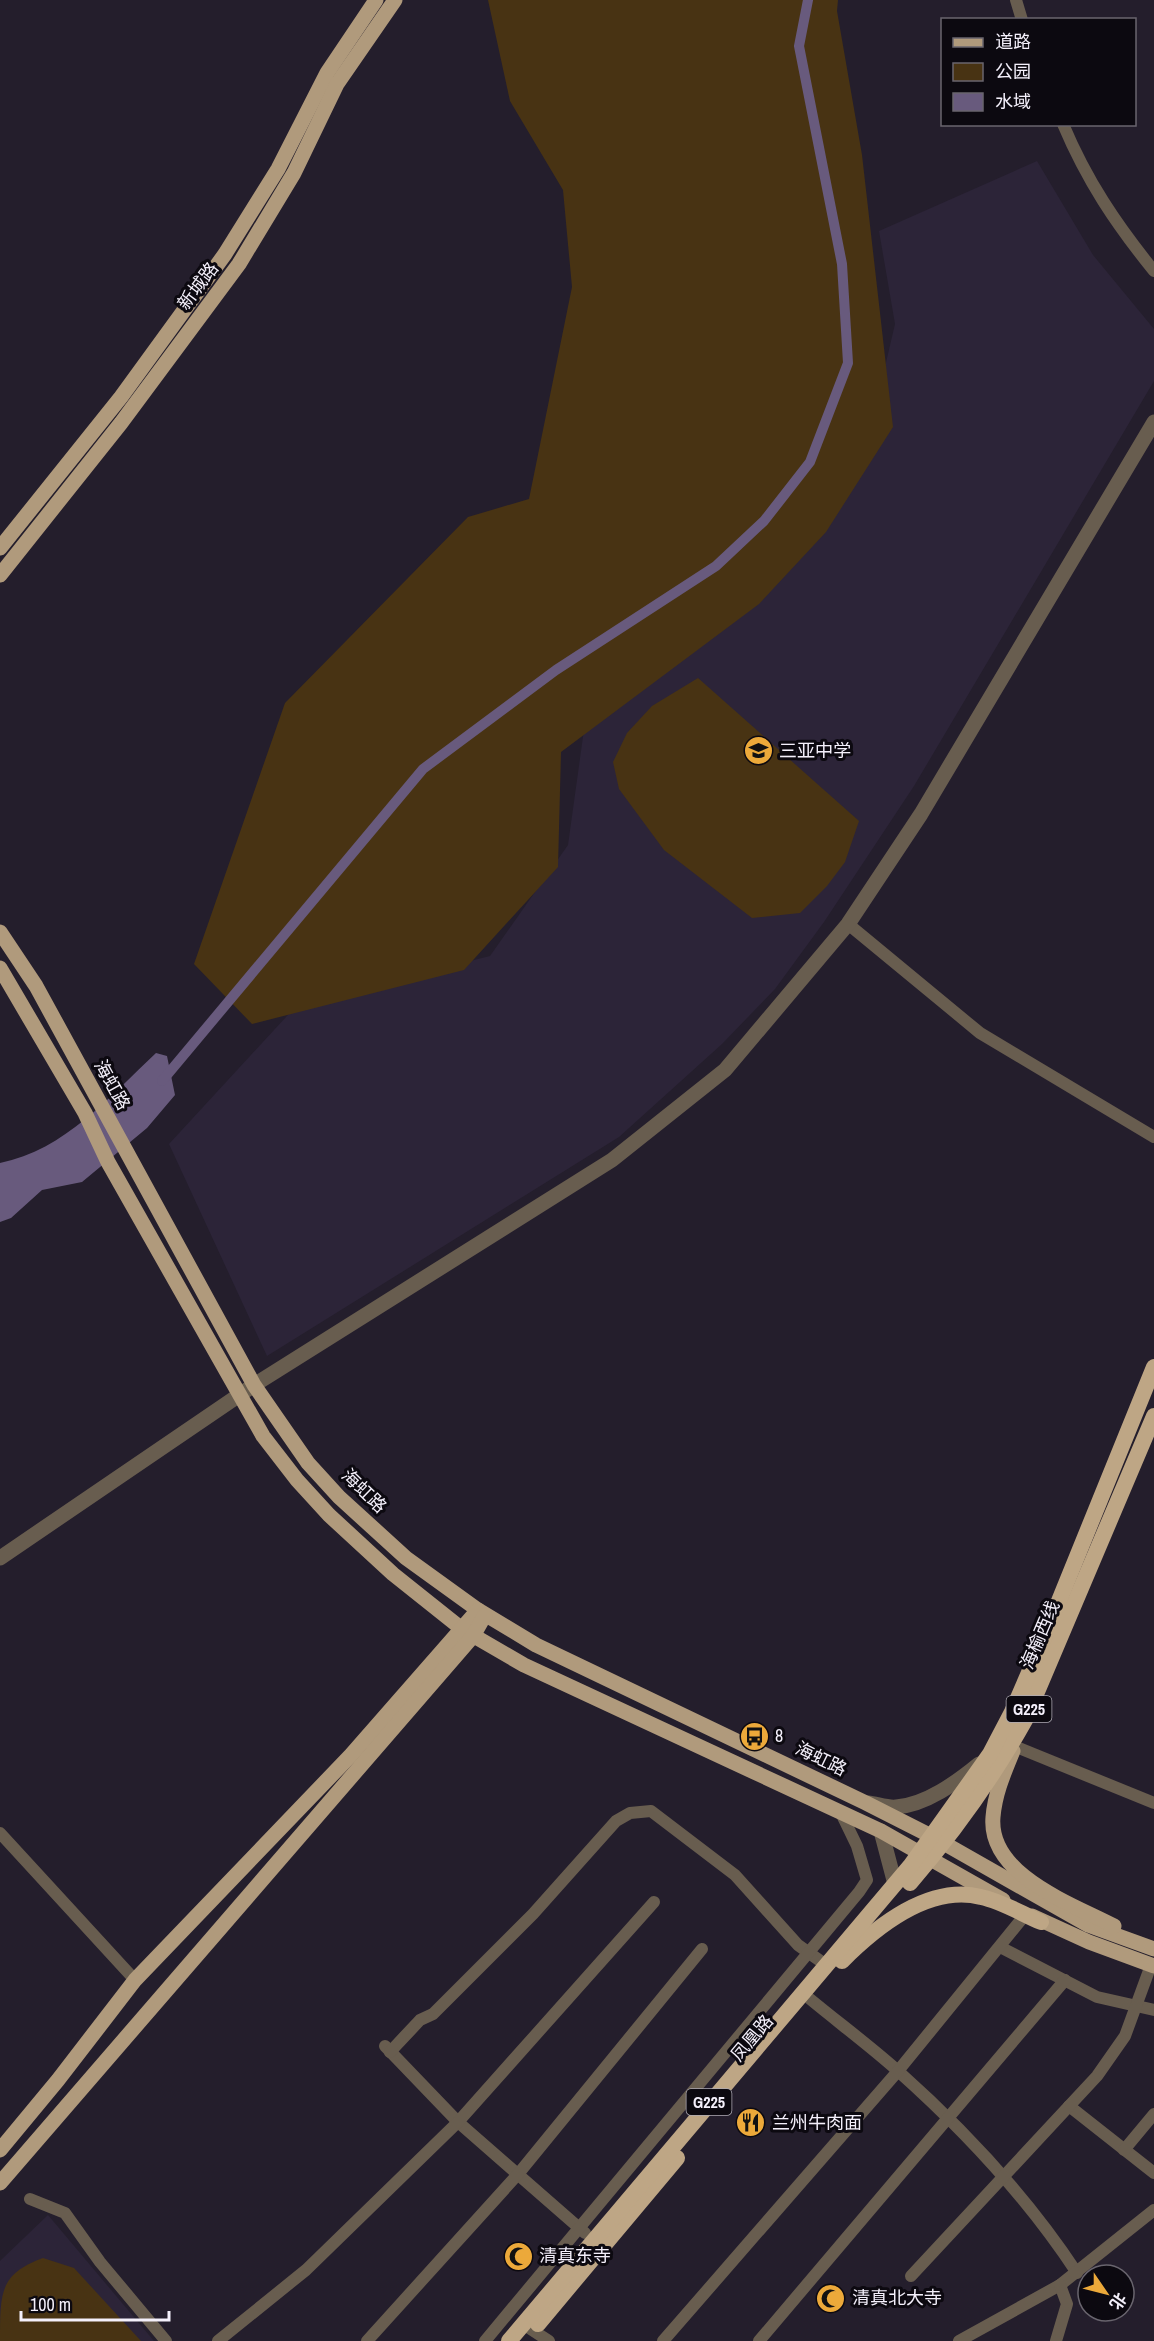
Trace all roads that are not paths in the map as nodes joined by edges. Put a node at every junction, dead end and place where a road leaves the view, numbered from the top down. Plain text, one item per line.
1 (375, 0) edge
2 (395, 0) edge
3 (1016, 0) edge
4 (1021, 18) edge
5 (1065, 126) edge
6 (1154, 271) edge
7 (1154, 422) edge
8 (0, 548) edge
9 (0, 575) edge
10 (848, 924) junction
11 (0, 932) edge
12 (0, 968) edge
13 (1154, 1137) edge
14 (1154, 1367) edge
15 (254, 1385) junction
16 (241, 1397) junction
17 (1154, 1416) edge
18 (0, 1558) edge
19 (481, 1612) junction
20 (468, 1632) junction
21 (1025, 1720) junction
22 (1014, 1746) junction
23 (990, 1754) junction
24 (866, 1803) junction
25 (1154, 1803) edge
26 (842, 1813) junction
27 (881, 1831) junction
28 (0, 1833) edge
29 (939, 1840) junction
30 (921, 1858) junction
31 (895, 1884) junction
32 (654, 1902) dead end
33 (1025, 1915) junction
34 (1041, 1922) junction
35 (1000, 1947) junction
36 (702, 1949) dead end
37 (808, 1953) junction
38 (1153, 1957) edge
39 (833, 1964) junction
40 (135, 1980) junction
41 (1065, 1980) junction
42 (810, 1999) junction
43 (1137, 2004) junction
44 (1154, 2010) edge
45 (898, 2072) junction
46 (1069, 2106) junction
47 (1154, 2114) edge
48 (947, 2120) junction
49 (458, 2122) junction
50 (0, 2150) edge
51 (1124, 2150) junction
52 (519, 2173) junction
53 (1154, 2173) edge
54 (1001, 2177) junction
55 (0, 2183) edge
56 (30, 2199) dead end
57 (1154, 2210) edge
58 (586, 2234) junction
59 (1089, 2263) edge
60 (1076, 2271) edge
61 (1076, 2274) edge
62 (911, 2276) dead end
63 (1060, 2285) junction
64 (527, 2332) edge
65 (166, 2341) edge
66 (218, 2341) edge
67 (367, 2341) edge
68 (485, 2341) edge
69 (509, 2341) edge
70 (549, 2341) edge
71 (663, 2341) edge
72 (759, 2341) edge
73 (959, 2341) edge
74 (1056, 2341) edge

1 - 8 main road, 新城路
2 - 9 main road, 新城路
3 - 4 street
5 - 6 street
7 - 10 street
10 - 13 street
10 - 15 street
11 - 15 main road, 海虹路
12 - 16 main road, 海虹路
14 - 23 highway, 海榆西线 / G225
15 - 16 street
15 - 19 main road, 海虹路
16 - 18 street
16 - 20 main road, 海虹路
17 - 21 highway, 海榆西线 / G225
19 - 20 main road
19 - 24 main road, 海虹路
20 - 26 main road, 海虹路
20 - 40 main road
20 - 55 main road
21 - 22 main road
21 - 29 highway, 海榆西线 / G225
22 - 25 street
22 - 38 main road
23 - 24 street
23 - 29 highway, 海榆西线 / G225
24 - 29 main road, 海虹路
26 - 27 main road, 海虹路
26 - 37 street
27 - 30 main road, 海虹路
27 - 31 street
28 - 40 street
29 - 30 highway, 海榆西线 / G225
29 - 38 main road
30 - 31 highway, 凤凰路 / G225
30 - 34 main road, 凤凰路
30 - 39 highway, 海榆西线 / G225
31 - 39 highway, 凤凰路 / G225
32 - 49 street
33 - 34 highway, 凤凰路 / G225
33 - 35 street
33 - 39 highway, 凤凰路 / G225
34 - 38 main road, 凤凰路
35 - 41 street
35 - 45 street
36 - 52 street
37 - 39 street
37 - 49 street
37 - 58 street
38 - 43 street
39 - 42 highway, 凤凰路 / G225
39 - 58 highway, 凤凰路 / G225
40 - 50 main road
41 - 43 street
41 - 48 street
42 - 45 street
42 - 64 highway, 凤凰路 / G225
43 - 44 street
43 - 46 street
45 - 48 street
45 - 71 street
46 - 51 street
46 - 54 street
47 - 51 street
48 - 54 street
48 - 72 street
49 - 52 street
49 - 66 street
51 - 53 street
52 - 58 street
52 - 67 street
54 - 60 street
54 - 62 street
56 - 65 street
57 - 59 street
58 - 64 highway, 凤凰路 / G225
58 - 68 street
61 - 63 street
63 - 73 street
63 - 74 street
64 - 69 highway, 凤凰路 / G225
64 - 70 street

